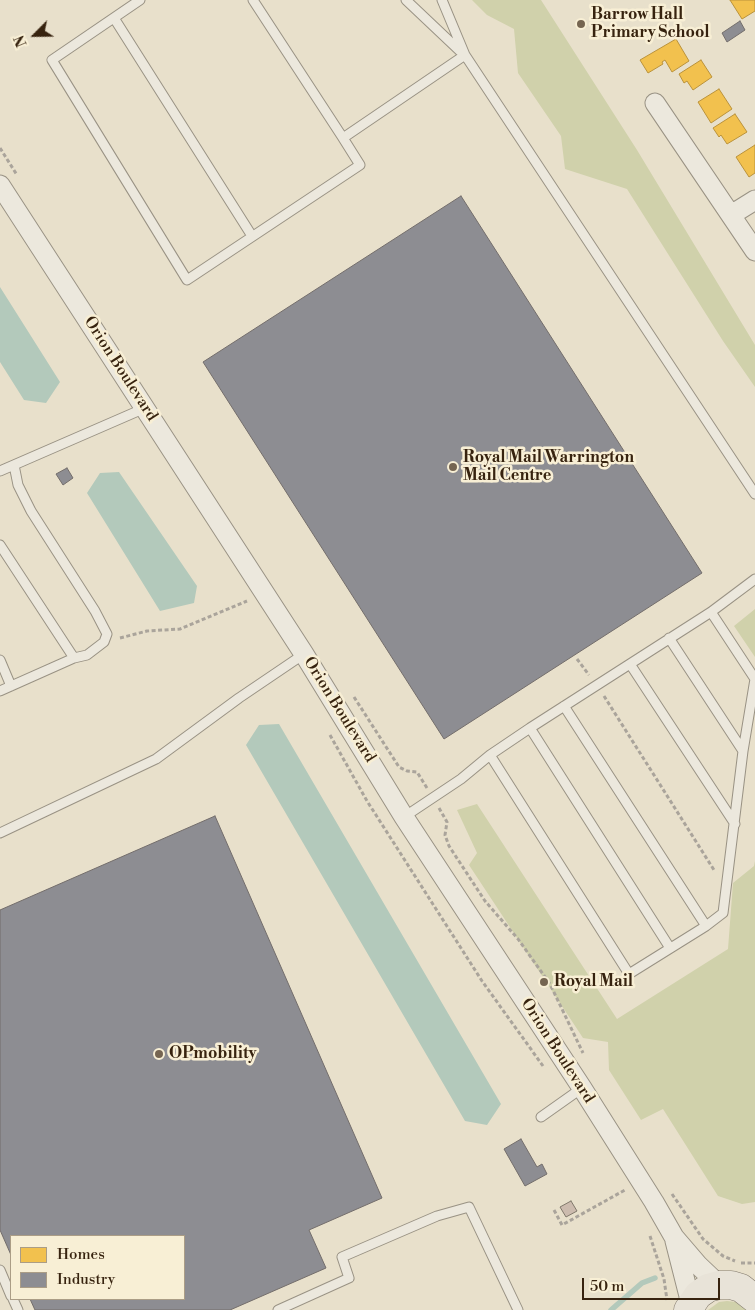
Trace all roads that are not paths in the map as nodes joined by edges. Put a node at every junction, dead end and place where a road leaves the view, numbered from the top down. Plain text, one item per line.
1 (140, 0) edge
2 (253, 0) edge
3 (406, 0) edge
4 (442, 0) edge
5 (114, 18) junction
6 (464, 55) junction
7 (655, 103) dead end
8 (343, 138) junction
9 (0, 185) edge
10 (755, 200) edge
11 (731, 215) junction
12 (252, 236) junction
13 (755, 251) edge
14 (145, 408) junction
15 (14, 464) junction
16 (0, 470) edge
17 (755, 494) edge
18 (0, 546) edge
19 (755, 579) edge
20 (710, 612) junction
21 (670, 638) junction
22 (304, 654) junction
23 (74, 658) junction
24 (0, 660) edge
25 (630, 664) junction
26 (12, 686) junction
27 (0, 691) edge
28 (564, 706) junction
29 (530, 728) junction
30 (743, 751) junction
31 (490, 755) junction
32 (404, 816) junction
33 (735, 824) junction
34 (0, 833) edge
35 (706, 926) junction
36 (670, 948) junction
37 (582, 1088) junction
38 (541, 1117) dead end
39 (674, 1237) junction
40 (0, 1270) edge
41 (743, 1289) edge
42 (10, 1292) edge
43 (682, 1305) edge
44 (278, 1310) edge
45 (518, 1310) edge

1 - 5 lane
2 - 8 lane
3 - 6 lane
4 - 6 lane
5 - 12 lane
5 - 12 lane
6 - 8 lane
6 - 17 lane
7 - 11 street
8 - 12 lane
9 - 14 street, Orion Boulevard
10 - 11 street
11 - 13 street
14 - 15 lane
14 - 22 street, Orion Boulevard
15 - 16 lane
15 - 23 lane
18 - 23 lane
19 - 20 lane
20 - 21 lane
20 - 30 lane
21 - 25 lane
21 - 30 lane
22 - 32 street, Orion Boulevard
22 - 34 lane
23 - 26 lane
24 - 26 lane
25 - 28 lane
25 - 33 lane
26 - 27 lane
28 - 29 lane
28 - 35 lane
29 - 31 lane
29 - 36 lane
30 - 33 lane
31 - 32 lane
31 - 36 lane
32 - 37 street, Orion Boulevard
33 - 35 lane
35 - 36 lane
37 - 38 lane
37 - 39 street, Orion Boulevard
39 - 41 street, Orion Boulevard
39 - 43 street, Orion Boulevard
40 - 42 lane
41 - 43 main road
44 - 45 lane

